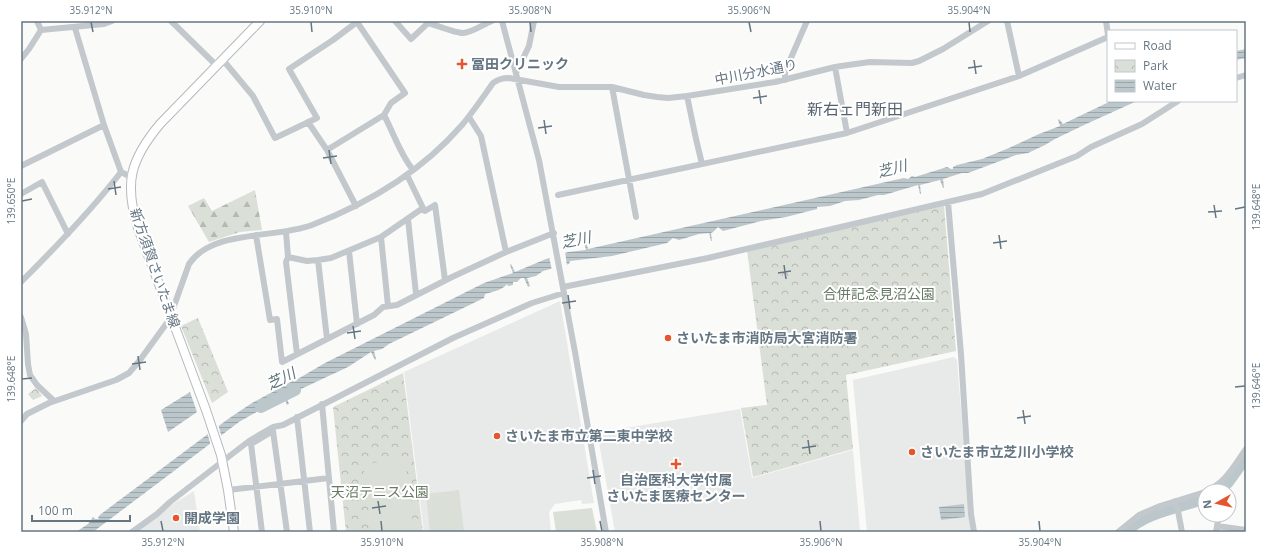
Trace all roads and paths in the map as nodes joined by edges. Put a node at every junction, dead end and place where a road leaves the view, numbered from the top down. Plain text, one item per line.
1 (37, 21) edge
2 (112, 21) edge
3 (171, 21) edge
4 (260, 21) edge
5 (395, 21) edge
6 (492, 21) edge
7 (502, 21) edge
8 (534, 21) edge
9 (807, 21) edge
10 (988, 21) edge
11 (1007, 21) edge
12 (355, 22) edge
13 (75, 28) junction
14 (41, 30) junction
15 (1107, 36) edge
16 (21, 59) edge
17 (220, 63) junction
18 (835, 67) junction
19 (517, 76) junction
20 (1019, 76) junction
21 (785, 80) junction
22 (612, 87) junction
23 (688, 96) junction
24 (1176, 102) edge
25 (384, 116) junction
26 (469, 117) junction
27 (308, 122) junction
28 (104, 126) junction
29 (847, 133) junction
30 (327, 150) junction
31 (702, 164) junction
32 (21, 166) edge
33 (413, 170) junction
34 (121, 172) junction
35 (407, 175) junction
36 (131, 177) junction
37 (629, 180) junction
38 (21, 194) edge
39 (558, 195) dead end
40 (948, 202) junction
41 (356, 206) junction
42 (422, 209) junction
43 (636, 217) dead end
44 (408, 219) junction
45 (286, 232) junction
46 (68, 234) junction
47 (256, 235) junction
48 (554, 236) junction
49 (381, 237) junction
50 (349, 251) junction
51 (506, 252) junction
52 (288, 257) junction
53 (318, 260) junction
54 (445, 280) junction
55 (21, 282) edge
56 (563, 288) junction
57 (416, 294) junction
58 (388, 306) junction
59 (171, 313) junction
60 (21, 317) edge
61 (357, 324) junction
62 (327, 339) junction
63 (297, 354) junction
64 (54, 401) junction
65 (322, 404) junction
66 (297, 417) junction
67 (21, 421) edge
68 (283, 424) junction
69 (273, 431) junction
70 (1246, 449) edge
71 (222, 458) junction
72 (329, 478) junction
73 (304, 481) junction
74 (280, 483) junction
75 (1221, 483) edge
76 (256, 487) junction
77 (228, 490) junction
78 (1197, 494) edge
79 (1175, 501) junction
80 (1216, 529) edge
81 (1246, 530) edge
82 (132, 532) edge
83 (234, 532) edge
84 (262, 532) edge
85 (287, 532) edge
86 (310, 532) edge
87 (334, 532) edge
88 (606, 532) edge
89 (974, 532) edge
90 (1118, 532) edge
91 (1182, 532) edge

1 - 14 street
2 - 13 street
3 - 17 street
4 - 17 main road, 新方須賀さいたま線
5 - 6 street
7 - 19 street
8 - 19 street
9 - 21 street
10 - 18 street, 中川分水通り
11 - 20 street
12 - 25 street
12 - 27 street
13 - 14 street
13 - 28 street
14 - 16 street
15 - 20 street
17 - 27 street
17 - 36 main road, 新方須賀さいたま線
18 - 21 street, 中川分水通り
18 - 29 street
19 - 22 street, 中川分水通り
19 - 26 street, 中川分水通り
19 - 48 street
20 - 29 street
21 - 23 street, 中川分水通り
22 - 23 street, 中川分水通り
22 - 37 street
23 - 31 street
24 - 40 street
25 - 30 street
25 - 33 street
26 - 33 street, 中川分水通り
26 - 51 street
27 - 30 street
28 - 32 street
28 - 34 street
29 - 31 street
30 - 41 street
31 - 37 street
33 - 35 street, 中川分水通り
34 - 36 street
34 - 46 street
35 - 41 street, 中川分水通り
35 - 42 street
36 - 59 main road, 新方須賀さいたま線
37 - 39 street
37 - 43 street
38 - 46 street
40 - 56 street
40 - 89 street
41 - 45 street, 中川分水通り
42 - 44 street
42 - 54 street
44 - 49 street
44 - 57 street
45 - 47 street, 中川分水通り
45 - 52 street
46 - 55 street
47 - 59 street, 中川分水通り
47 - 63 street
48 - 51 street
48 - 56 street
49 - 50 street
49 - 58 street
50 - 53 street
50 - 61 street
51 - 54 street
52 - 53 street
52 - 63 street
53 - 62 street
54 - 57 street
56 - 65 street
56 - 88 street
57 - 58 street
58 - 61 street
59 - 64 street, 中川分水通り
59 - 71 main road, 新方須賀さいたま線
60 - 64 street
61 - 62 street
62 - 63 street
64 - 67 street, 中川分水通り
65 - 66 street
65 - 72 street
66 - 68 street
66 - 73 street
68 - 69 street
68 - 71 street
69 - 74 street
69 - 76 street
70 - 75 street
71 - 77 main road, 新方須賀さいたま線
71 - 82 street
72 - 73 street
72 - 87 street
73 - 74 street
73 - 86 street
74 - 76 street
74 - 85 street
76 - 77 street
76 - 84 street
77 - 83 main road, 新方須賀さいたま線
78 - 79 street
79 - 90 street
79 - 91 street
80 - 81 street

